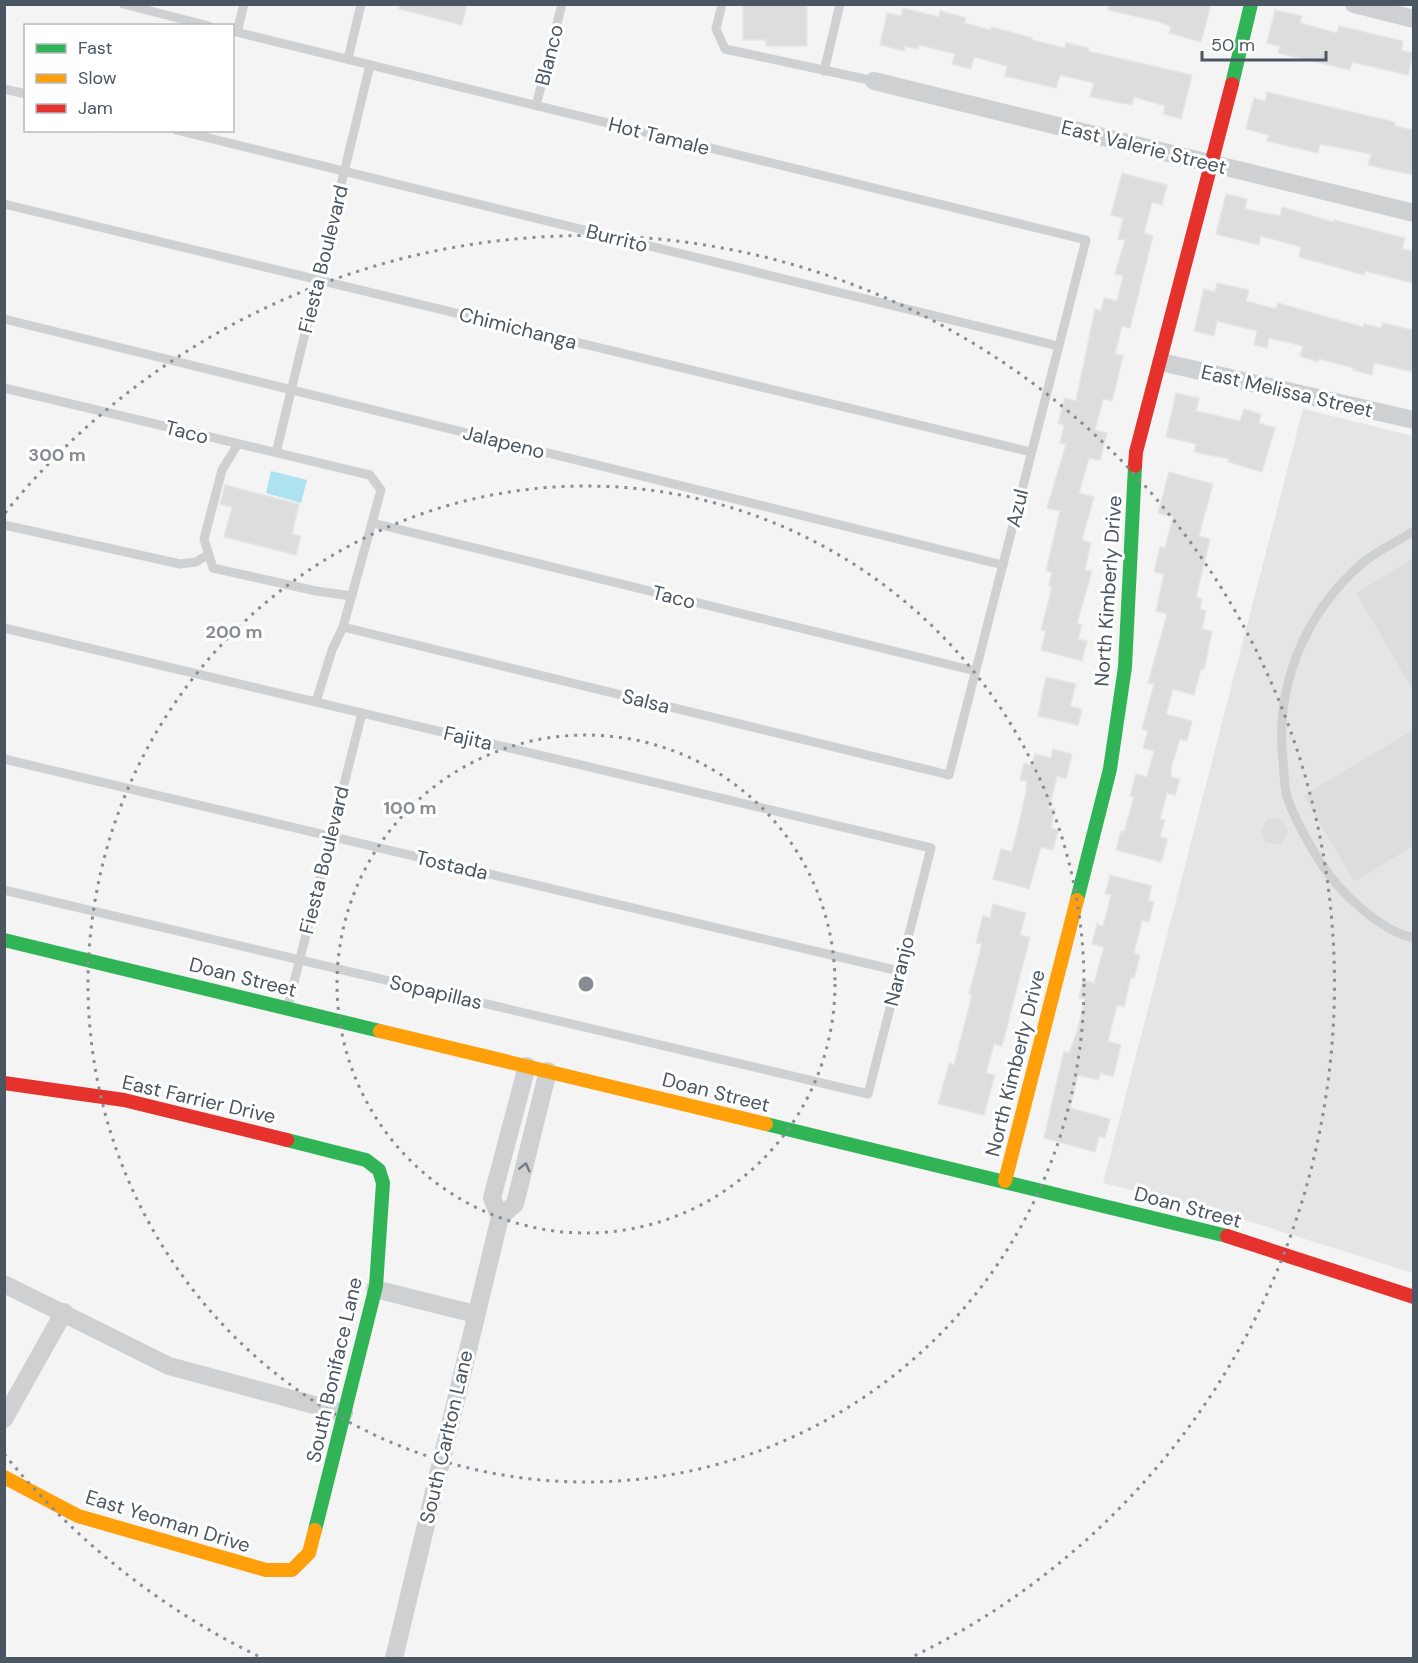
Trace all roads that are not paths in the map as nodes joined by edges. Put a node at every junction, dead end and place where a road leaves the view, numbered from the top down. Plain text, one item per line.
1 (244, 4) edge
2 (361, 4) edge
3 (562, 4) edge
4 (722, 4) edge
5 (840, 4) edge
6 (1251, 4) edge
7 (1354, 4) edge
8 (128, 5) edge
9 (1413, 19) edge
10 (201, 24) edge
11 (235, 32) edge
12 (348, 59) junction
13 (370, 65) junction
14 (824, 71) junction
15 (874, 81) joint
16 (4, 89) edge
17 (24, 94) edge
18 (536, 106) junction
19 (184, 132) edge
20 (1213, 164) junction
21 (344, 172) junction
22 (4, 204) edge
23 (1413, 213) edge
24 (1086, 240) joint
25 (318, 280) junction
26 (4, 319) edge
27 (1058, 346) junction
28 (1161, 362) junction
29 (4, 388) edge
30 (291, 389) junction
31 (1413, 420) edge
32 (238, 444) junction
33 (1031, 452) junction
34 (276, 453) junction
35 (373, 523) junction
36 (4, 525) edge
37 (1413, 531) edge
38 (209, 554) junction
39 (1003, 565) junction
40 (352, 597) junction
41 (343, 627) junction
42 (4, 628) edge
43 (975, 671) junction
44 (316, 702) junction
45 (362, 713) junction
46 (4, 759) edge
47 (949, 776) joint
48 (330, 836) junction
49 (931, 848) joint
50 (4, 890) edge
51 (1413, 938) edge
52 (4, 940) edge
53 (298, 959) junction
54 (899, 971) junction
55 (288, 1008) junction
56 (527, 1066) junction
57 (548, 1071) junction
58 (4, 1083) edge
59 (868, 1094) joint
60 (379, 1170) joint
61 (1005, 1181) junction
62 (500, 1217) junction
63 (4, 1284) edge
64 (375, 1289) junction
65 (1413, 1297) edge
66 (64, 1312) junction
67 (475, 1314) junction
68 (344, 1413) junction
69 (4, 1419) edge
70 (4, 1477) edge
71 (292, 1570) joint
72 (394, 1659) edge

1 - 11 lane
2 - 12 lane
3 - 18 lane, Blanco
4 - 14 lane
5 - 14 lane
6 - 20 street, North Kimberly Drive
7 - 9 street
8 - 10 lane
11 - 12 lane, Hot Tamale
12 - 13 lane, Hot Tamale
13 - 18 lane, Hot Tamale
13 - 21 lane, Fiesta Boulevard
14 - 15 lane
15 - 20 street, East Valerie Street
16 - 17 lane
18 - 24 lane, Hot Tamale
19 - 21 lane, Burrito
20 - 23 street, East Valerie Street
20 - 28 street, North Kimberly Drive
21 - 25 lane, Fiesta Boulevard
21 - 27 lane, Burrito
22 - 25 lane, Chimichanga
24 - 27 lane, Azul
25 - 30 lane, Fiesta Boulevard
25 - 33 lane, Chimichanga
26 - 30 lane, Jalapeno
27 - 33 lane, Azul
28 - 31 street, East Melissa Street
28 - 61 street, North Kimberly Drive
29 - 32 lane, Taco
30 - 34 lane, Fiesta Boulevard
30 - 39 lane, Jalapeno
32 - 34 lane, Taco
32 - 38 lane
33 - 39 lane, Azul
34 - 35 lane, Taco
35 - 40 lane
35 - 43 lane, Taco
36 - 38 lane
37 - 51 lane
38 - 40 lane
39 - 43 lane, Azul
40 - 41 lane
41 - 44 lane
41 - 47 lane, Salsa
42 - 44 lane, Fajita
43 - 47 lane, Azul
44 - 45 lane, Fajita
45 - 48 lane, Fiesta Boulevard
45 - 49 lane, Fajita
46 - 48 lane, Tostada
48 - 53 lane, Fiesta Boulevard
48 - 54 lane, Tostada
49 - 54 lane, Naranjo
50 - 53 lane, Sopapillas
52 - 55 street, Doan Street
53 - 55 lane, Fiesta Boulevard
53 - 59 lane, Sopapillas
54 - 59 lane, Naranjo
55 - 56 street, Doan Street
56 - 57 street, Doan Street
56 - 62 street, South Carlton Lane
57 - 61 street, Doan Street
62 -> 57 street, South Carlton Lane
58 - 60 street, East Farrier Drive
60 - 64 street, South Boniface Lane
61 - 65 street, Doan Street
62 - 67 street, South Carlton Lane
63 - 66 street
64 - 67 street
64 - 68 street, South Boniface Lane
66 - 68 street
66 - 69 street
67 - 72 street, South Carlton Lane
68 - 71 street, South Boniface Lane
70 - 71 street, East Yeoman Drive

